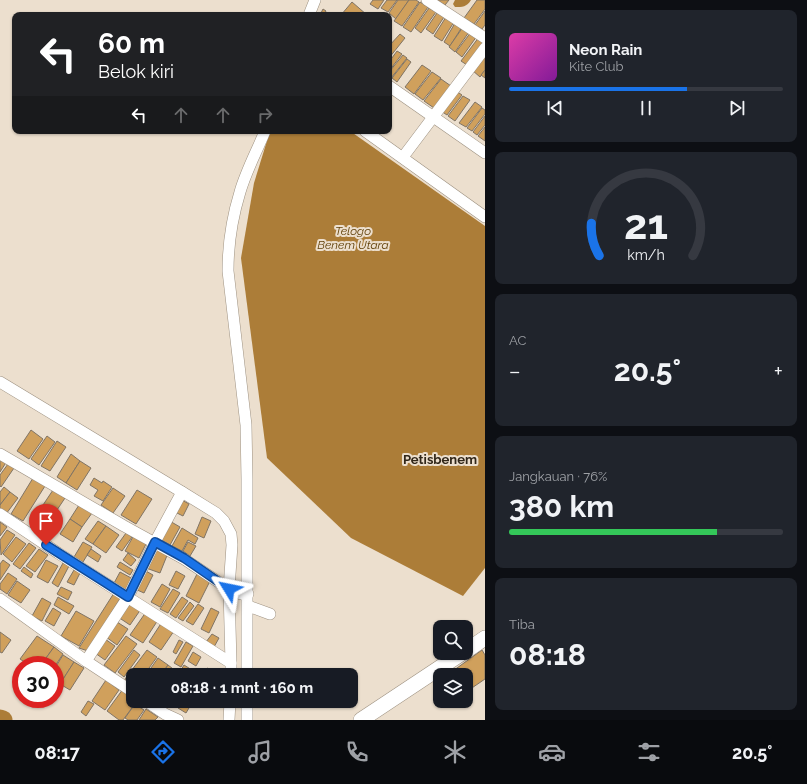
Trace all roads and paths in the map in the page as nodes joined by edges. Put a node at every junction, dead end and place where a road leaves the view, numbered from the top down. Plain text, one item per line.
1 (315, 0) edge
2 (427, 0) edge
3 (310, 12) edge
4 (485, 38) edge
5 (485, 48) edge
6 (392, 88) edge
7 (432, 117) junction
8 (264, 134) edge
9 (369, 134) edge
10 (485, 153) edge
11 (403, 157) junction
12 (485, 217) edge
13 (0, 382) edge
14 (0, 454) edge
15 (182, 492) junction
16 (0, 514) edge
17 (155, 542) junction
18 (238, 592) junction
19 (128, 597) junction
20 (0, 599) edge
21 (248, 606) junction
22 (270, 614) dead end
23 (485, 638) edge
24 (473, 646) edge
25 (86, 660) junction
26 (451, 660) edge
27 (231, 662) junction
28 (231, 668) edge
29 (247, 668) edge
30 (126, 687) edge
31 (156, 708) edge
32 (229, 708) edge
33 (247, 708) edge
34 (178, 720) edge
35 (228, 720) edge
36 (247, 720) edge
37 (361, 720) edge

1 - 3 street
2 - 4 street
5 - 7 street
6 - 7 street
7 - 10 street
7 - 11 street
8 - 18 street
9 - 11 street
11 - 12 street
13 - 15 street
14 - 17 street
15 - 17 street
15 - 18 street
16 - 19 street
17 - 18 street
17 - 19 street
18 - 21 street
18 - 27 street
19 - 25 street
19 - 27 street
20 - 25 street
21 - 22 street
21 - 29 street
23 - 24 main road
25 - 30 street
26 - 37 main road
27 - 28 street
31 - 34 street
32 - 35 street
33 - 36 street

